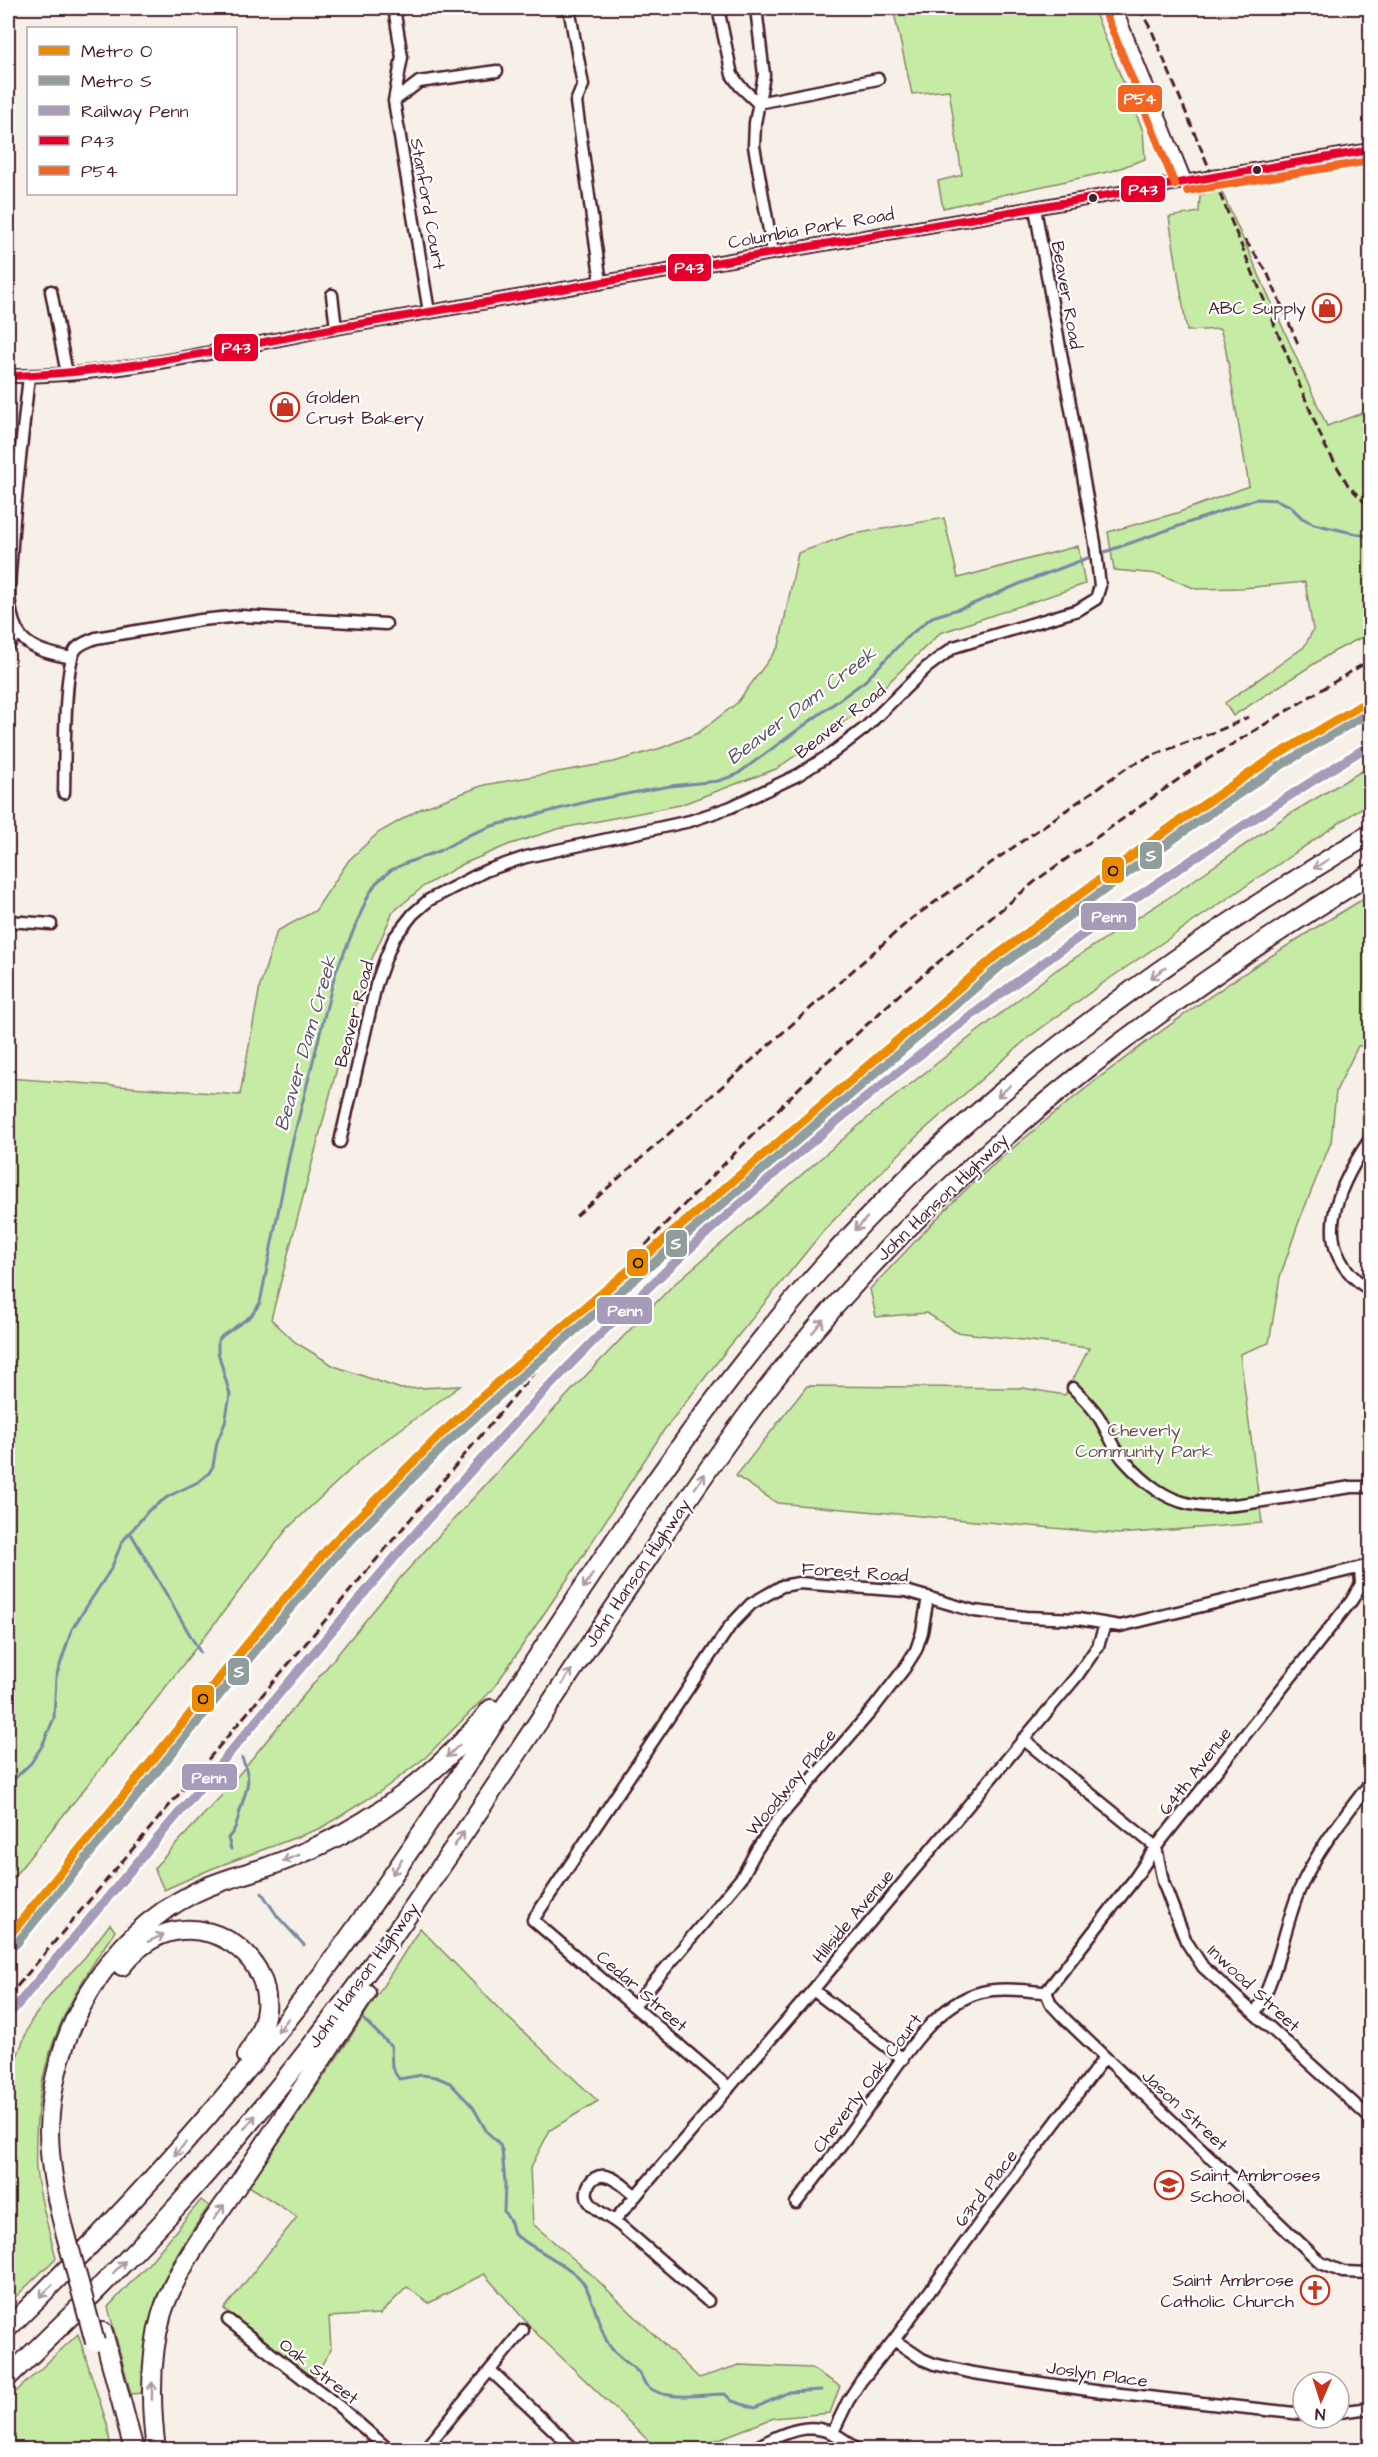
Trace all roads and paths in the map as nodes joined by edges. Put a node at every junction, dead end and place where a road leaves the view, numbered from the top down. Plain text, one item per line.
1 (394, 8) edge
2 (569, 8) edge
3 (718, 8) edge
4 (756, 8) edge
5 (1115, 8) edge
6 (497, 71) dead end
7 (878, 78) dead end
8 (394, 101) junction
9 (758, 103) junction
10 (1371, 150) edge
11 (1185, 181) junction
12 (1035, 208) junction
13 (772, 254) junction
14 (601, 283) junction
15 (51, 291) dead end
16 (332, 295) dead end
17 (429, 312) junction
18 (336, 328) junction
19 (67, 374) junction
20 (8, 376) edge
21 (29, 376) junction
22 (386, 624) dead end
23 (18, 632) junction
24 (8, 646) edge
25 (72, 658) junction
26 (64, 793) dead end
27 (1371, 834) edge
28 (1371, 874) edge
29 (8, 921) edge
30 (51, 924) dead end
31 (1371, 1140) edge
32 (340, 1142) dead end
33 (1371, 1290) edge
34 (1073, 1388) dead end
35 (1371, 1487) edge
36 (1365, 1567) edge
37 (928, 1597) junction
38 (1105, 1625) junction
39 (558, 1626) junction
40 (1023, 1739) junction
41 (1371, 1783) edge
42 (1156, 1846) junction
43 (426, 1888) junction
44 (533, 1920) joint
45 (813, 1990) junction
46 (1046, 1992) junction
47 (634, 2006) junction
48 (1255, 2013) junction
49 (1105, 2057) junction
50 (903, 2059) junction
51 (728, 2087) junction
52 (218, 2105) junction
53 (1371, 2118) edge
54 (636, 2196) junction
55 (795, 2203) dead end
56 (67, 2220) junction
57 (614, 2221) junction
58 (1371, 2273) edge
59 (708, 2301) dead end
60 (228, 2320) dead end
61 (8, 2328) edge
62 (523, 2330) dead end
63 (99, 2337) junction
64 (894, 2340) junction
65 (490, 2370) junction
66 (8, 2376) edge
67 (1371, 2408) edge
68 (1351, 2410) edge
69 (1291, 2413) edge
70 (833, 2432) junction
71 (123, 2450) edge
72 (134, 2450) edge
73 (156, 2450) edge
74 (389, 2450) edge
75 (424, 2450) edge
76 (575, 2450) edge
77 (752, 2450) edge
78 (856, 2450) edge

1 - 8 street, Stanford Court
2 - 14 street
3 - 9 street
4 - 9 street
5 - 11 street
6 - 8 street
7 - 9 street
8 - 17 street, Stanford Court
9 - 13 street
10 - 11 street, Columbia Park Road
11 - 12 street, Columbia Park Road
12 - 13 street, Columbia Park Road
12 - 32 street, Beaver Road
13 - 14 street, Columbia Park Road
14 - 17 street, Columbia Park Road
15 - 19 street
16 - 18 street
17 - 18 street, Columbia Park Road
18 - 19 street, Columbia Park Road
19 - 21 street, Columbia Park Road
20 - 21 street, Columbia Park Road
21 - 23 street
22 - 25 street
23 - 24 street
23 - 25 street
25 - 26 street
27 -> 39 highway, John Hanson Highway
43 -> 28 highway, John Hanson Highway
29 - 30 street
31 - 33 street
34 - 35 street
36 - 38 street, Forest Road
36 - 42 street, 64th Avenue
37 - 38 street, Forest Road
37 - 44 street, Forest Road
37 - 47 street, Woodway Place
38 - 40 street, Hillside Avenue
39 -> 52 highway, John Hanson Highway
39 -> 56 highway
40 - 42 street
40 - 45 street, Hillside Avenue
41 - 48 street
42 - 46 street, 64th Avenue
42 - 48 street, Inwood Street
66 -> 43 highway, John Hanson Highway
73 -> 43 highway
44 - 47 street, Cedar Street
45 - 50 street
45 - 51 street, Hillside Avenue
46 - 49 street, Jason Street
46 - 50 street, Cheverly Oak Court
47 - 51 street, Cedar Street
48 - 53 street, Inwood Street
49 - 58 street, Jason Street
49 - 64 street, 63rd Place
50 - 55 street, Cheverly Oak Court
51 - 54 street, Hillside Avenue
56 -> 52 highway
52 -> 61 highway, John Hanson Highway
54 - 57 street, Hillside Avenue
54 - 57 street
56 - 63 highway, bridge
57 - 59 street
60 - 74 street, Oak Street
62 - 65 street
63 - 71 highway
63 - 72 highway
64 - 69 street, Joslyn Place
64 - 70 street, 63rd Place
65 - 75 street
65 - 76 street
67 - 68 street
70 - 77 street
70 - 78 street

